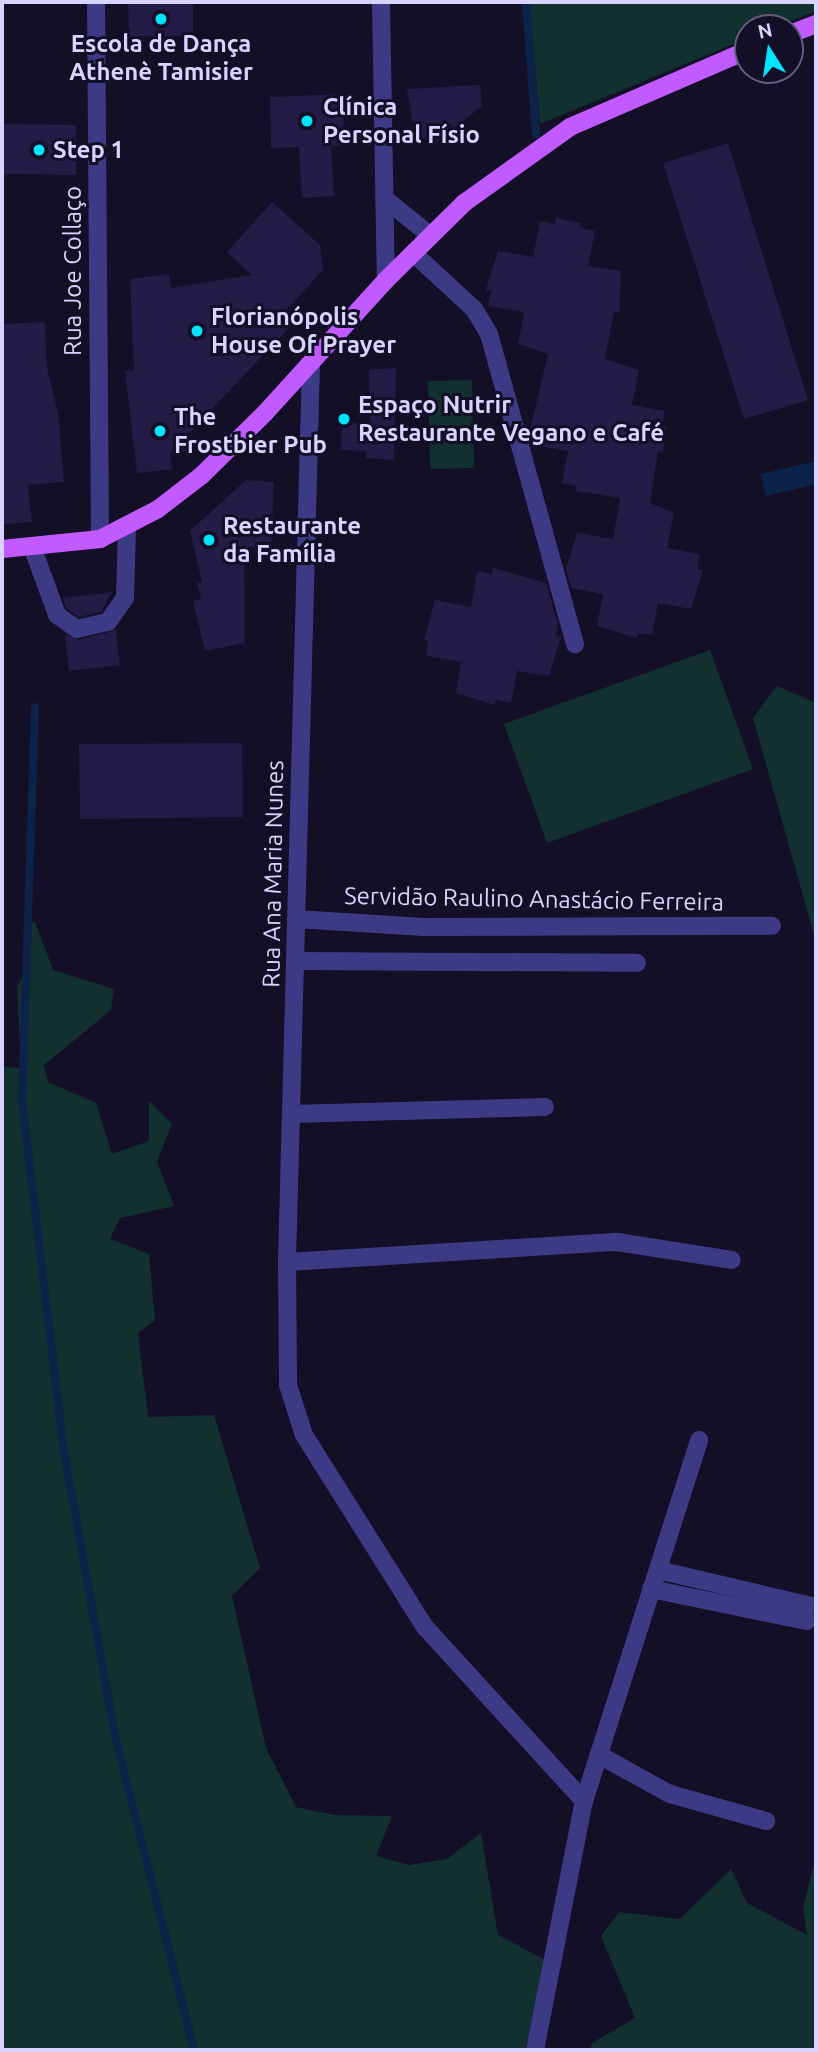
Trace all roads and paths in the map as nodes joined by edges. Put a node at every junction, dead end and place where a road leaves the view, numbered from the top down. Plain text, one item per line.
1 (96, 2) edge
2 (381, 2) edge
3 (734, 56) edge
4 (384, 198) junction
5 (430, 236) junction
6 (413, 253) junction
7 (386, 280) junction
8 (311, 363) junction
9 (127, 528) junction
10 (100, 539) junction
11 (33, 549) junction
12 (2, 550) edge
13 (575, 644) dead end
14 (296, 919) junction
15 (772, 926) dead end
16 (295, 961) junction
17 (637, 963) dead end
18 (545, 1107) dead end
19 (291, 1114) junction
20 (732, 1260) dead end
21 (287, 1262) junction
22 (699, 1440) dead end
23 (658, 1570) junction
24 (651, 1589) junction
25 (599, 1755) junction
26 (584, 1801) junction
27 (766, 1821) dead end
28 (535, 2050) edge

1 - 10 street, Rua Joe Collaço
2 - 4 street
3 - 5 main road
4 - 5 street
4 - 7 street
5 - 6 main road
6 - 7 main road
6 - 13 street
7 - 8 main road
8 - 9 main road
8 - 14 street, Rua Ana Maria Nunes
9 - 10 main road
9 - 11 street
10 - 11 main road
11 - 12 main road
14 - 15 street, Servidão Raulino Anastácio Ferreira
14 - 16 street, Rua Ana Maria Nunes
16 - 17 street
16 - 19 street, Rua Ana Maria Nunes
18 - 19 street
19 - 21 street, Rua Ana Maria Nunes
20 - 21 street
21 - 26 street, Rua Ana Maria Nunes
22 - 23 street
23 - 24 street
23 - 24 street
24 - 25 street
25 - 26 street
25 - 27 street
26 - 28 street

